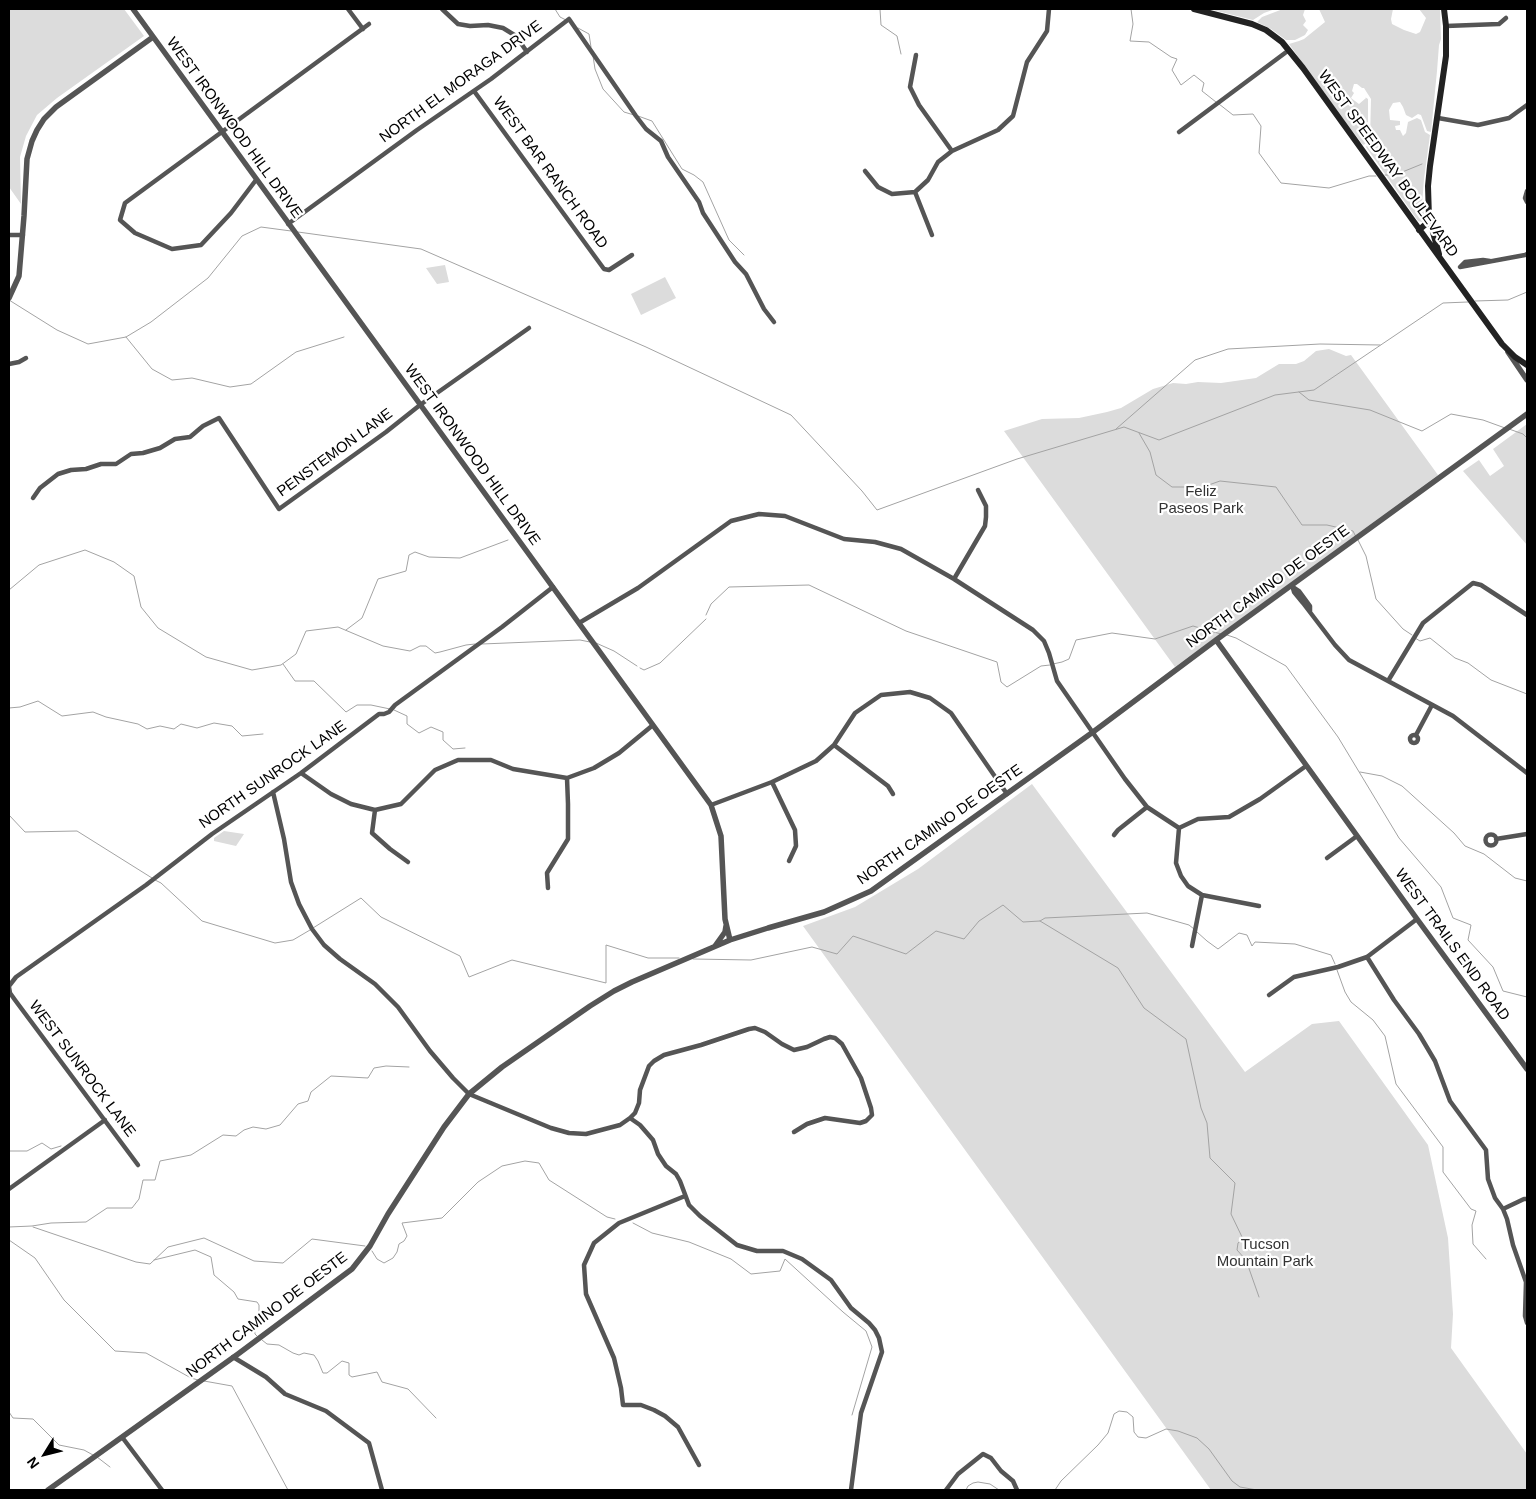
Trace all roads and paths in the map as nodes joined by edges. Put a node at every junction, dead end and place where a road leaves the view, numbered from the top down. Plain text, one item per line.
1 (133, 9) edge
2 (348, 9) edge
3 (442, 9) edge
4 (1049, 9) edge
5 (1194, 9) edge
6 (1444, 9) edge
7 (1506, 18) dead end
8 (369, 24) dead end
9 (1446, 26) junction
10 (363, 29) junction
11 (153, 37) junction
12 (1289, 50) junction
13 (527, 52) junction
14 (916, 55) dead end
15 (474, 91) junction
16 (1527, 105) edge
17 (1438, 118) junction
18 (221, 132) junction
19 (1179, 132) dead end
20 (952, 151) junction
21 (865, 171) dead end
22 (256, 180) junction
23 (915, 192) junction
24 (1524, 194) edge
25 (1527, 202) edge
26 (1429, 218) junction
27 (288, 224) junction
28 (1419, 230) junction
29 (9, 235) edge
30 (23, 235) junction
31 (932, 235) dead end
32 (1527, 254) edge
33 (632, 255) dead end
34 (1442, 262) junction
35 (1450, 272) junction
36 (9, 298) edge
37 (774, 322) dead end
38 (529, 328) dead end
39 (1506, 348) junction
40 (26, 358) dead end
41 (9, 364) edge
42 (1527, 365) edge
43 (1527, 380) edge
44 (420, 405) junction
45 (1527, 414) edge
46 (978, 490) dead end
47 (33, 498) dead end
48 (954, 579) junction
49 (1292, 585) junction
50 (553, 587) junction
51 (1527, 615) edge
52 (579, 623) junction
53 (1216, 640) junction
54 (1388, 681) junction
55 (1432, 705) junction
56 (653, 726) junction
57 (1093, 732) junction
58 (1416, 735) dead end
59 (834, 745) junction
60 (1306, 766) junction
61 (301, 773) junction
62 (1527, 773) edge
63 (567, 778) junction
64 (772, 782) junction
65 (273, 792) junction
66 (893, 794) dead end
67 (1007, 794) junction
68 (711, 806) junction
69 (1148, 807) junction
70 (375, 810) junction
71 (1179, 828) junction
72 (1527, 834) edge
73 (1114, 835) dead end
74 (1357, 836) junction
75 (1496, 839) dead end
76 (1327, 858) dead end
77 (789, 861) dead end
78 (408, 862) dead end
79 (548, 888) dead end
80 (1202, 895) junction
81 (1259, 906) dead end
82 (1417, 919) junction
83 (726, 924) junction
84 (730, 940) junction
85 (1192, 946) dead end
86 (713, 948) junction
87 (1367, 958) junction
88 (9, 986) edge
89 (1269, 995) dead end
90 (1527, 1069) edge
91 (469, 1094) junction
92 (630, 1118) junction
93 (105, 1120) junction
94 (794, 1132) dead end
95 (138, 1165) dead end
96 (9, 1189) edge
97 (685, 1196) junction
98 (1527, 1199) edge
99 (1502, 1209) junction
100 (1527, 1323) edge
101 (233, 1357) junction
102 (122, 1438) junction
103 (699, 1465) dead end
104 (48, 1490) edge
105 (162, 1490) edge
106 (382, 1490) edge
107 (851, 1490) edge
108 (946, 1490) edge
109 (1017, 1490) edge

1 - 11 street, WEST IRONWOOD HILL DRIVE
2 - 10 street
3 - 13 street
4 - 20 street
5 - 12 main road, WEST SPEEDWAY BOULEVARD
6 - 9 main road
7 - 9 street
8 - 10 street
9 - 17 main road
10 - 18 street
11 - 18 street, WEST IRONWOOD HILL DRIVE
11 - 30 street
12 - 19 street
12 - 28 main road, WEST SPEEDWAY BOULEVARD
13 - 15 street, NORTH EL MORAGA DRIVE
13 - 37 street, NORTH EL MORAGA DRIVE
14 - 20 street
15 - 27 street, NORTH EL MORAGA DRIVE
15 - 33 street, WEST BAR RANCH ROAD
16 - 17 street
17 - 26 main road
18 - 22 street, WEST IRONWOOD HILL DRIVE
18 - 22 street
20 - 23 street
21 - 23 street
22 - 27 street, WEST IRONWOOD HILL DRIVE
23 - 31 street
24 - 25 street
26 - 28 main road
26 - 34 main road
27 - 44 street, WEST IRONWOOD HILL DRIVE
28 - 34 main road, WEST SPEEDWAY BOULEVARD
29 - 30 street
30 - 36 street
32 - 35 street
34 - 35 main road, WEST SPEEDWAY BOULEVARD
35 - 39 main road, WEST SPEEDWAY BOULEVARD
38 - 44 street
39 - 42 main road
39 - 43 street, WEST SPEEDWAY BOULEVARD
40 - 41 street
44 - 47 street, PENSTEMON LANE
44 - 50 street, WEST IRONWOOD HILL DRIVE
45 - 49 street, NORTH CAMINO DE OESTE
46 - 48 street
48 - 52 street
48 - 57 street
49 - 53 street, NORTH CAMINO DE OESTE
49 - 54 street
50 - 52 street, WEST IRONWOOD HILL DRIVE
50 - 61 street, NORTH SUNROCK LANE
51 - 54 street
52 - 56 street, WEST IRONWOOD HILL DRIVE
53 - 57 street, NORTH CAMINO DE OESTE
53 - 60 street, WEST TRAILS END ROAD
54 - 55 street
55 - 58 street
55 - 62 street
56 - 63 street
56 - 68 street, WEST IRONWOOD HILL DRIVE
57 - 67 street, NORTH CAMINO DE OESTE
57 - 69 street
59 - 64 street
59 - 66 street
59 - 67 street
60 - 71 street
60 - 74 street, WEST TRAILS END ROAD
61 - 65 street, NORTH SUNROCK LANE
61 - 70 street
63 - 70 street
63 - 79 street
64 - 68 street
64 - 77 street
65 - 88 street, NORTH SUNROCK LANE
65 - 91 street
67 - 84 street, NORTH CAMINO DE OESTE
68 - 83 street, WEST IRONWOOD HILL DRIVE
69 - 71 street
69 - 73 street
70 - 78 street
71 - 80 street
72 - 75 street
74 - 76 street
74 - 82 street, WEST TRAILS END ROAD
80 - 81 street
80 - 85 street
82 - 87 street
82 - 90 street, WEST TRAILS END ROAD
83 - 84 street, WEST IRONWOOD HILL DRIVE
83 - 86 street
84 - 86 street, NORTH CAMINO DE OESTE
86 - 91 street, NORTH CAMINO DE OESTE
87 - 89 street
87 - 99 street
88 - 93 street, WEST SUNROCK LANE
91 - 92 street
91 - 101 street, NORTH CAMINO DE OESTE
92 - 94 street
92 - 97 street
93 - 95 street, WEST SUNROCK LANE
93 - 96 street
97 - 103 street
97 - 107 street
98 - 99 street
99 - 100 street
101 - 102 street, NORTH CAMINO DE OESTE
101 - 106 street
102 - 104 street, NORTH CAMINO DE OESTE
102 - 105 street
108 - 109 street

